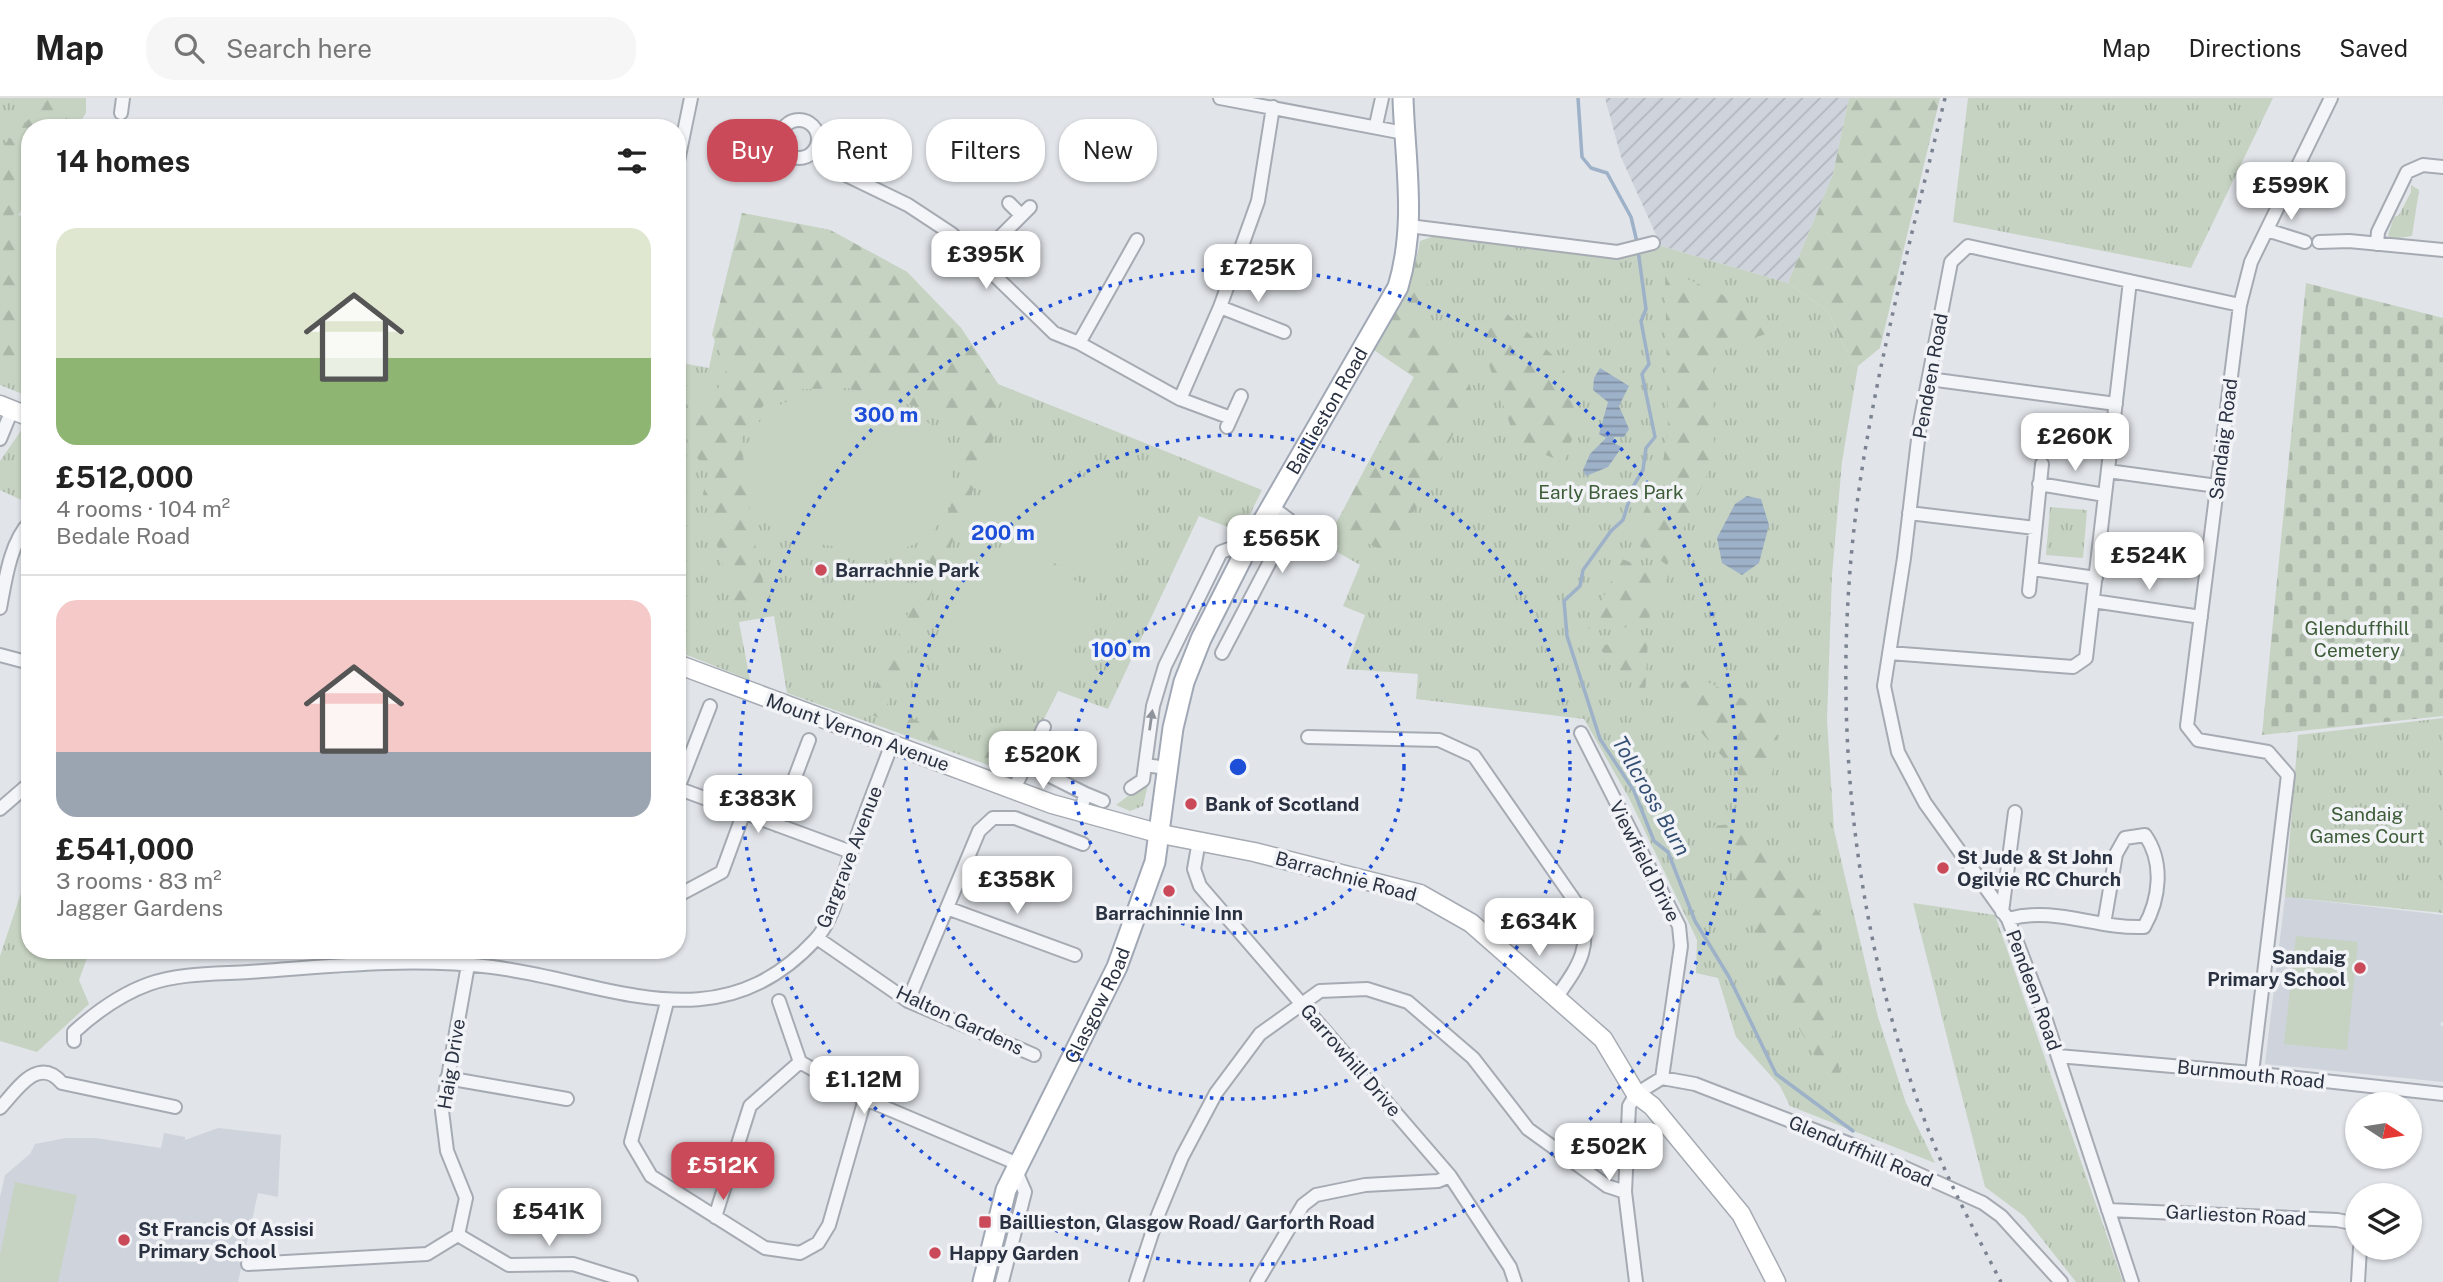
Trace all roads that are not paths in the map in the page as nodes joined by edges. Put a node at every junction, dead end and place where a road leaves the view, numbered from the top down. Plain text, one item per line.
1 (123, 98) edge
2 (691, 98) edge
3 (1220, 98) edge
4 (1382, 98) edge
5 (1403, 98) edge
6 (2331, 98) edge
7 (1273, 107) junction
8 (121, 113) dead end
9 (686, 122) edge
10 (1376, 125) junction
11 (1404, 133) junction
12 (2443, 167) edge
13 (861, 182) edge
14 (1009, 203) dead end
15 (1409, 226) junction
16 (2267, 230) junction
17 (1138, 240) dead end
18 (2305, 242) dead end
19 (2319, 242) dead end
20 (1653, 243) dead end
21 (2376, 244) junction
22 (2443, 250) edge
23 (978, 259) junction
24 (2130, 281) junction
25 (2240, 305) junction
26 (1220, 307) junction
27 (1284, 332) dead end
28 (1079, 343) junction
29 (1929, 379) junction
30 (1241, 396) dead end
31 (1180, 399) junction
32 (2116, 404) junction
33 (6, 408) edge
34 (0, 439) edge
35 (2042, 464) dead end
36 (2108, 471) junction
37 (2039, 484) junction
38 (2217, 486) junction
39 (2105, 495) junction
40 (1272, 507) junction
41 (1909, 513) junction
42 (2035, 528) junction
43 (21, 535) edge
44 (1244, 554) junction
45 (2032, 569) junction
46 (2096, 578) junction
47 (2029, 591) dead end
48 (2093, 601) junction
49 (0, 608) edge
50 (2201, 617) junction
51 (1222, 653) dead end
52 (1889, 653) junction
53 (0, 655) edge
54 (21, 661) edge
55 (686, 667) edge
56 (710, 706) dead end
57 (1044, 727) dead end
58 (1581, 733) dead end
59 (1308, 737) dead end
60 (809, 740) dead end
61 (892, 744) junction
62 (1026, 764) junction
63 (1145, 765) junction
64 (686, 768) edge
65 (1167, 768) junction
66 (1131, 788) dead end
67 (1014, 789) junction
68 (21, 791) edge
69 (686, 791) edge
70 (1103, 801) dead end
71 (1083, 802) junction
72 (0, 809) edge
73 (744, 812) junction
74 (2015, 812) dead end
75 (777, 825) junction
76 (1161, 834) junction
77 (1199, 841) junction
78 (1083, 844) dead end
79 (851, 852) junction
80 (686, 891) edge
81 (947, 908) junction
82 (2005, 915) junction
83 (2104, 924) junction
84 (817, 938) junction
85 (1075, 956) dead end
86 (368, 959) edge
87 (423, 959) edge
88 (468, 965) junction
89 (1556, 998) junction
90 (779, 1000) dead end
91 (908, 1001) junction
92 (667, 1002) junction
93 (1304, 1004) junction
94 (74, 1041) dead end
95 (1034, 1055) dead end
96 (2058, 1056) junction
97 (800, 1062) junction
98 (2252, 1073) junction
99 (1662, 1077) junction
100 (447, 1078) junction
101 (1636, 1094) junction
102 (2443, 1094) edge
103 (865, 1098) junction
104 (567, 1099) dead end
105 (175, 1107) dead end
106 (0, 1108) edge
107 (1016, 1166) junction
108 (1450, 1176) junction
109 (1625, 1192) junction
110 (2108, 1210) junction
111 (715, 1217) junction
112 (2345, 1222) edge
113 (458, 1236) junction
114 (2359, 1260) edge
115 (248, 1264) dead end
116 (631, 1282) edge
117 (983, 1282) edge
118 (1002, 1282) edge
119 (1136, 1282) edge
120 (1257, 1282) edge
121 (1515, 1282) edge
122 (1636, 1282) edge
123 (1776, 1282) edge
124 (2061, 1282) edge
125 (2132, 1282) edge
126 (2358, 1282) edge

1 - 8 street
2 - 9 street
3 - 7 street
4 - 10 street
5 - 11 main road, Baillieston Road
6 - 16 street, Sandaig Road
7 - 10 street
7 - 26 street
10 - 11 street
11 - 15 main road, Baillieston Road
12 - 21 street
13 - 23 street
14 - 23 street
15 - 20 street
15 - 40 main road, Baillieston Road
16 - 18 street
16 - 25 street, Sandaig Road
17 - 28 street
19 - 21 street
21 - 22 street
23 - 28 street
24 - 25 street
24 - 29 street, Pendeen Road
24 - 32 street
25 - 38 street, Sandaig Road
26 - 27 street
26 - 31 street
28 - 31 street
29 - 32 street
29 - 41 street, Pendeen Road
30 - 31 street
32 - 36 street
33 - 34 street
35 - 37 street
36 - 38 street
36 - 39 street
37 - 39 street
37 - 42 street
38 - 50 street, Sandaig Road
39 - 46 street
40 - 44 main road, Baillieston Road
40 - 51 street
41 - 42 street
41 - 52 street, Pendeen Road
42 - 45 street
43 - 49 street
63 -> 44 street
44 - 65 main road, Baillieston Road
45 - 46 street
45 - 47 street
46 - 48 street
48 - 50 street
48 - 52 street
50 - 98 street, Sandaig Road
52 - 82 street, Pendeen Road
53 - 54 street
55 - 61 main road, Mount Vernon Avenue
56 - 64 street
57 - 62 street
58 - 99 street, Viewfield Drive
59 - 89 street
60 - 75 street
61 - 67 main road, Mount Vernon Avenue
61 - 79 street, Gargrave Avenue
62 - 67 street
62 - 71 street, Mount Vernon Avenue
63 - 65 street
63 - 66 street
65 - 76 main road, Baillieston Road
67 - 71 main road, Mount Vernon Avenue
68 - 72 street
69 - 73 street
70 - 71 street, Mount Vernon Avenue
71 - 76 main road, Mount Vernon Avenue
73 - 75 street
73 - 80 street
74 - 82 street
75 - 79 street
76 - 77 main road, Barrachnie Road
76 - 107 main road, Glasgow Road
77 - 89 main road, Barrachnie Road
77 - 93 street, Garrowhill Drive
78 - 81 street
79 - 84 street, Gargrave Avenue
81 - 85 street
81 - 91 street
82 - 83 street
82 - 96 street, Pendeen Road
83 - 83 street
84 - 91 street, Halton Gardens
84 - 92 street, Gargrave Avenue
86 - 94 street, Gargrave Avenue
87 - 88 street, Gargrave Avenue
88 - 92 street, Gargrave Avenue
88 - 100 street, Haig Drive
89 - 101 main road, Barrachnie Road
90 - 97 street
91 - 95 street, Halton Gardens
92 - 111 street
93 - 108 street, Garrowhill Drive
93 - 109 street
93 - 119 street
96 - 98 street, Burnmouth Road
96 - 110 street, Pendeen Road
97 - 103 street
97 - 111 street
98 - 102 street, Burnmouth Road
99 - 101 street
99 - 124 street, Glenduffhill Road
100 - 104 street
100 - 113 street, Haig Drive
101 - 109 street
101 - 123 main road, Barrachnie Road
103 - 107 street
103 - 111 street
105 - 106 street
107 - 117 main road, Glasgow Road
107 - 118 street
108 - 120 street
108 - 121 street, Garrowhill Drive
109 - 122 street
110 - 112 street, Garlieston Road
110 - 125 street, Pendeen Road
113 - 115 street
113 - 116 street
114 - 126 street

